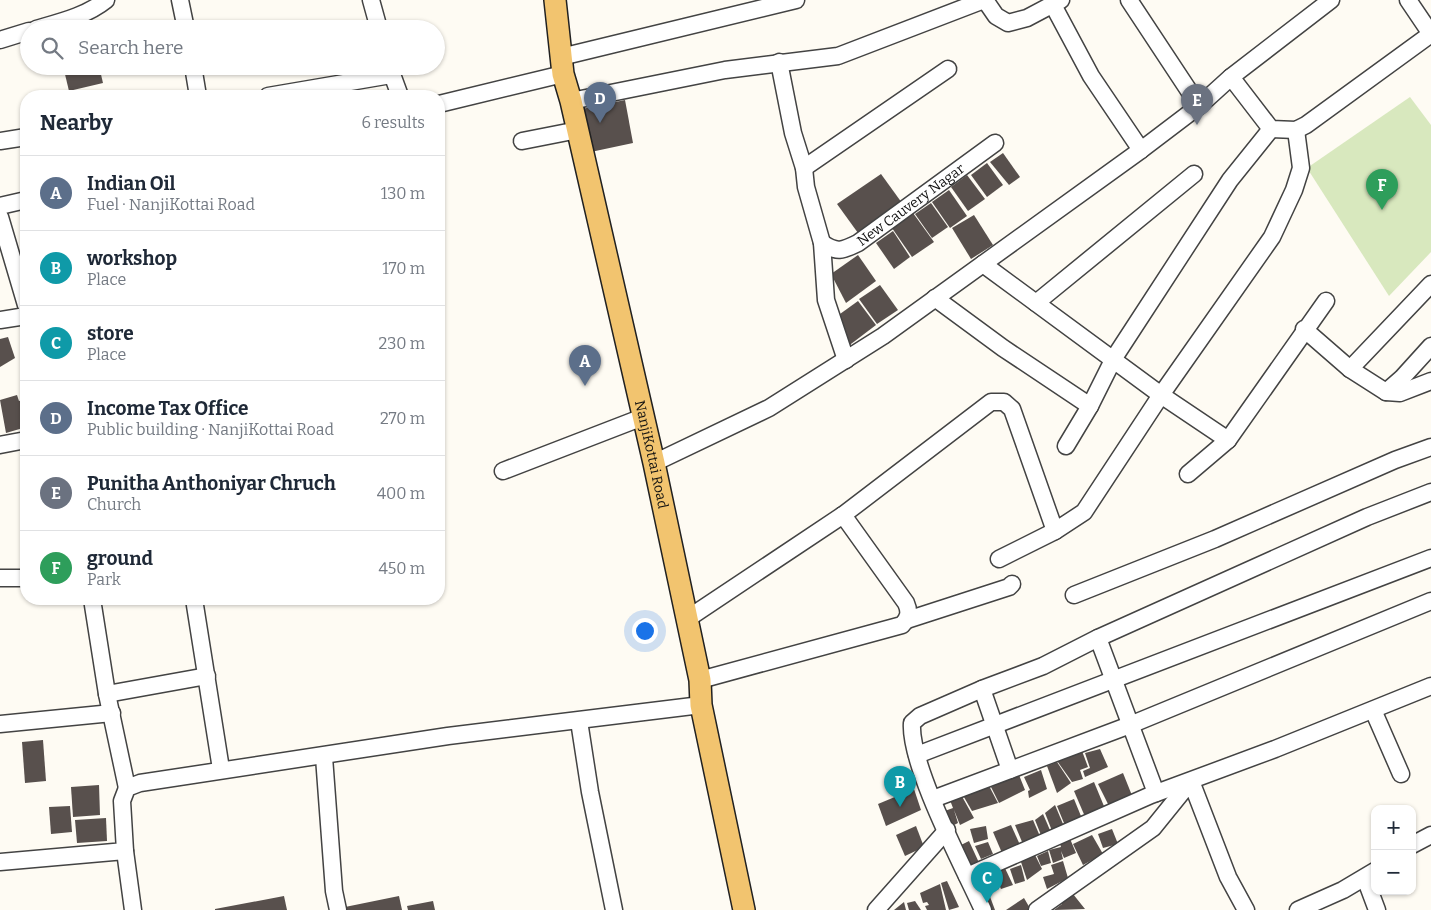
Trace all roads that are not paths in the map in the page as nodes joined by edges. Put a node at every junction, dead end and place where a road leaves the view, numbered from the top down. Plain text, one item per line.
1 (106, 0) edge
2 (180, 0) edge
3 (371, 0) edge
4 (555, 0) edge
5 (796, 0) edge
6 (985, 0) edge
7 (1129, 0) edge
8 (1331, 0) edge
9 (1408, 0) edge
10 (1057, 2) edge
11 (65, 20) edge
12 (184, 20) edge
13 (377, 20) edge
14 (20, 34) edge
15 (1431, 34) edge
16 (0, 40) edge
17 (778, 62) junction
18 (562, 65) junction
19 (948, 69) dead end
20 (194, 75) edge
21 (370, 75) edge
22 (392, 75) edge
23 (1231, 77) junction
24 (197, 90) edge
25 (297, 90) edge
26 (398, 90) edge
27 (572, 101) junction
28 (445, 102) edge
29 (1199, 106) junction
30 (1271, 129) junction
31 (578, 130) junction
32 (1296, 130) junction
33 (20, 138) edge
34 (0, 141) edge
35 (522, 141) dead end
36 (995, 144) dead end
37 (1141, 150) junction
38 (804, 168) junction
39 (1194, 174) dead end
40 (20, 201) edge
41 (0, 206) edge
42 (0, 218) edge
43 (822, 243) junction
44 (983, 264) junction
45 (1431, 284) edge
46 (20, 285) edge
47 (935, 298) junction
48 (1326, 301) dead end
49 (1036, 303) junction
50 (20, 317) edge
51 (0, 320) edge
52 (1304, 329) junction
53 (1431, 346) edge
54 (1114, 358) junction
55 (846, 360) junction
56 (1350, 369) junction
57 (1431, 382) edge
58 (1386, 392) junction
59 (1161, 395) junction
60 (1090, 406) junction
61 (643, 416) junction
62 (1228, 440) junction
63 (20, 441) edge
64 (0, 445) edge
65 (1066, 446) dead end
66 (1431, 446) edge
67 (654, 464) junction
68 (503, 471) dead end
69 (1188, 474) dead end
70 (1431, 492) edge
71 (843, 515) junction
72 (1055, 531) junction
73 (1431, 558) edge
74 (1000, 559) dead end
75 (0, 578) edge
76 (20, 578) edge
77 (1012, 584) dead end
78 (1074, 595) dead end
79 (1431, 601) edge
80 (93, 605) edge
81 (195, 605) edge
82 (687, 620) junction
83 (908, 620) junction
84 (1098, 638) junction
85 (207, 676) junction
86 (1114, 678) junction
87 (700, 680) junction
88 (1431, 686) edge
89 (982, 689) junction
90 (107, 694) junction
91 (701, 705) junction
92 (1373, 710) junction
93 (112, 713) junction
94 (579, 721) junction
95 (0, 724) edge
96 (994, 724) junction
97 (1130, 726) junction
98 (917, 755) junction
99 (324, 757) junction
100 (221, 769) junction
101 (1010, 770) junction
102 (1401, 774) dead end
103 (1191, 781) junction
104 (127, 788) junction
105 (1156, 794) junction
106 (933, 799) junction
107 (947, 830) junction
108 (1431, 835) edge
109 (1416, 843) edge
110 (125, 850) junction
111 (0, 862) edge
112 (1370, 875) edge
113 (967, 876) junction
114 (133, 910) edge
115 (338, 910) edge
116 (614, 910) edge
117 (744, 910) edge
118 (876, 910) edge
119 (983, 910) edge
120 (1037, 910) edge
121 (1246, 910) edge
122 (1298, 910) edge
123 (1377, 910) edge

1 - 11 street
2 - 12 street
3 - 13 street
4 - 18 main road, NanjiKottai Road
5 - 18 street
6 - 10 street
6 - 17 street
7 - 29 street
8 - 23 street
9 - 15 street
10 - 37 street
14 - 16 street
15 - 32 street
17 - 27 street
17 - 38 street
18 - 27 main road, NanjiKottai Road
18 - 28 street
19 - 38 street
20 - 24 street
21 - 25 street
22 - 26 street
23 - 29 street
23 - 30 street
27 - 31 main road, NanjiKottai Road
29 - 37 street
30 - 32 street
30 - 54 street
31 - 35 street
31 - 61 main road, NanjiKottai Road
32 - 59 street
33 - 34 street
36 - 43 street, New Cauvery Nagar
37 - 44 street
38 - 43 street
39 - 49 street
40 - 41 street
42 - 46 street
43 - 55 street
44 - 47 street
44 - 49 street
45 - 56 street
47 - 55 street
47 - 60 street
48 - 52 street
49 - 54 street
50 - 51 street
52 - 56 street
52 - 62 street
53 - 58 street
54 - 59 street
54 - 60 street
55 - 67 street
56 - 58 street
57 - 58 street
59 - 62 street
59 - 72 street
60 - 65 street
61 - 67 main road, NanjiKottai Road
61 - 68 street
62 - 69 street
63 - 64 street
66 - 78 street
67 - 82 main road, NanjiKottai Road
70 - 84 street
71 - 72 street
71 - 82 street
71 - 83 street
72 - 74 street
73 - 86 street
75 - 76 street
77 - 83 street
79 - 97 street
80 - 90 street
81 - 85 street
82 - 87 main road, NanjiKottai Road
83 - 87 street
84 - 86 street
84 - 89 street
85 - 90 street
85 - 100 street
86 - 96 street
86 - 97 street
87 - 91 main road, NanjiKottai Road
88 - 92 street
89 - 96 street
89 - 98 street
90 - 93 street
91 - 94 street
91 - 117 main road, NanjiKottai Road
92 - 102 street
92 - 103 street
93 - 95 street
93 - 104 street
94 - 99 street
94 - 116 street
96 - 98 street
96 - 101 street
97 - 101 street
97 - 105 street
98 - 106 street
99 - 100 street
99 - 115 street
100 - 104 street
101 - 106 street
103 - 105 street
103 - 120 street
103 - 121 street
104 - 110 street
105 - 113 street
106 - 107 street
107 - 113 street
107 - 118 street
108 - 109 street
110 - 111 street
110 - 114 street
112 - 122 street
112 - 123 street
113 - 119 street

